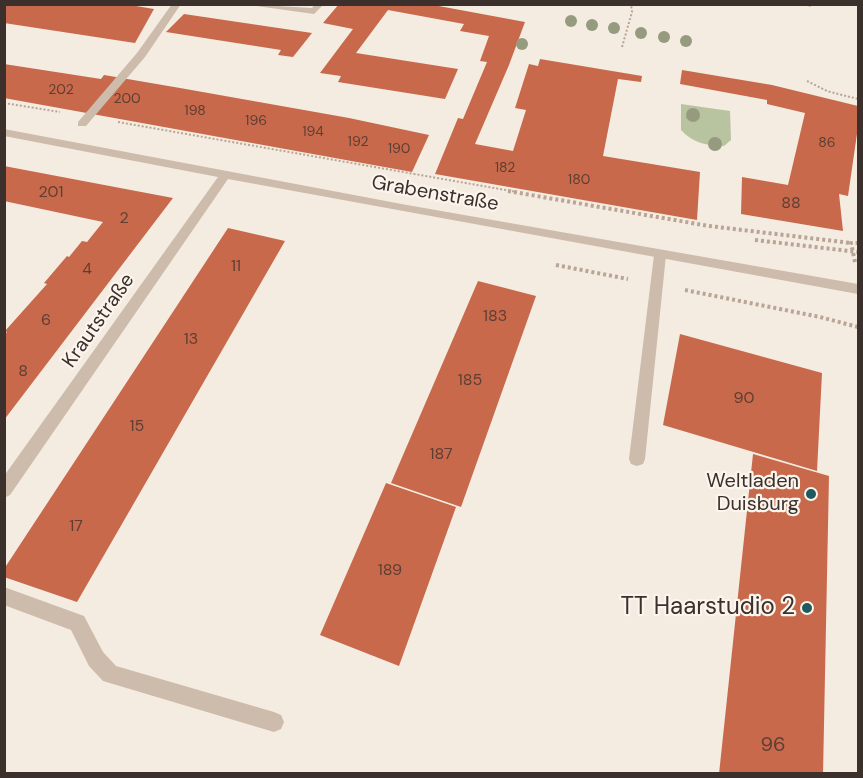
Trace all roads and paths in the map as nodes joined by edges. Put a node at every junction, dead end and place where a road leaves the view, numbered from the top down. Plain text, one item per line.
1 (177, 4) edge
2 (246, 4) edge
3 (320, 4) edge
4 (631, 4) edge
5 (622, 47) dead end
6 (807, 81) dead end
7 (858, 99) edge
8 (4, 103) edge
9 (61, 112) dead end
10 (118, 122) dead end
11 (82, 124) dead end
12 (4, 132) edge
13 (225, 175) junction
14 (851, 243) dead end
15 (660, 255) junction
16 (858, 289) edge
17 (637, 459) dead end
18 (4, 490) edge
19 (4, 596) edge
20 (274, 722) dead end

1 - 11 street
2 - 3 street
4 - 5 path
6 - 7 path
8 - 9 path
10 - 14 path
12 - 13 street, Grabenstraße
13 - 15 street, Grabenstraße
13 - 18 street, Krautstraße
15 - 16 street, Grabenstraße
15 - 17 street
19 - 20 street

